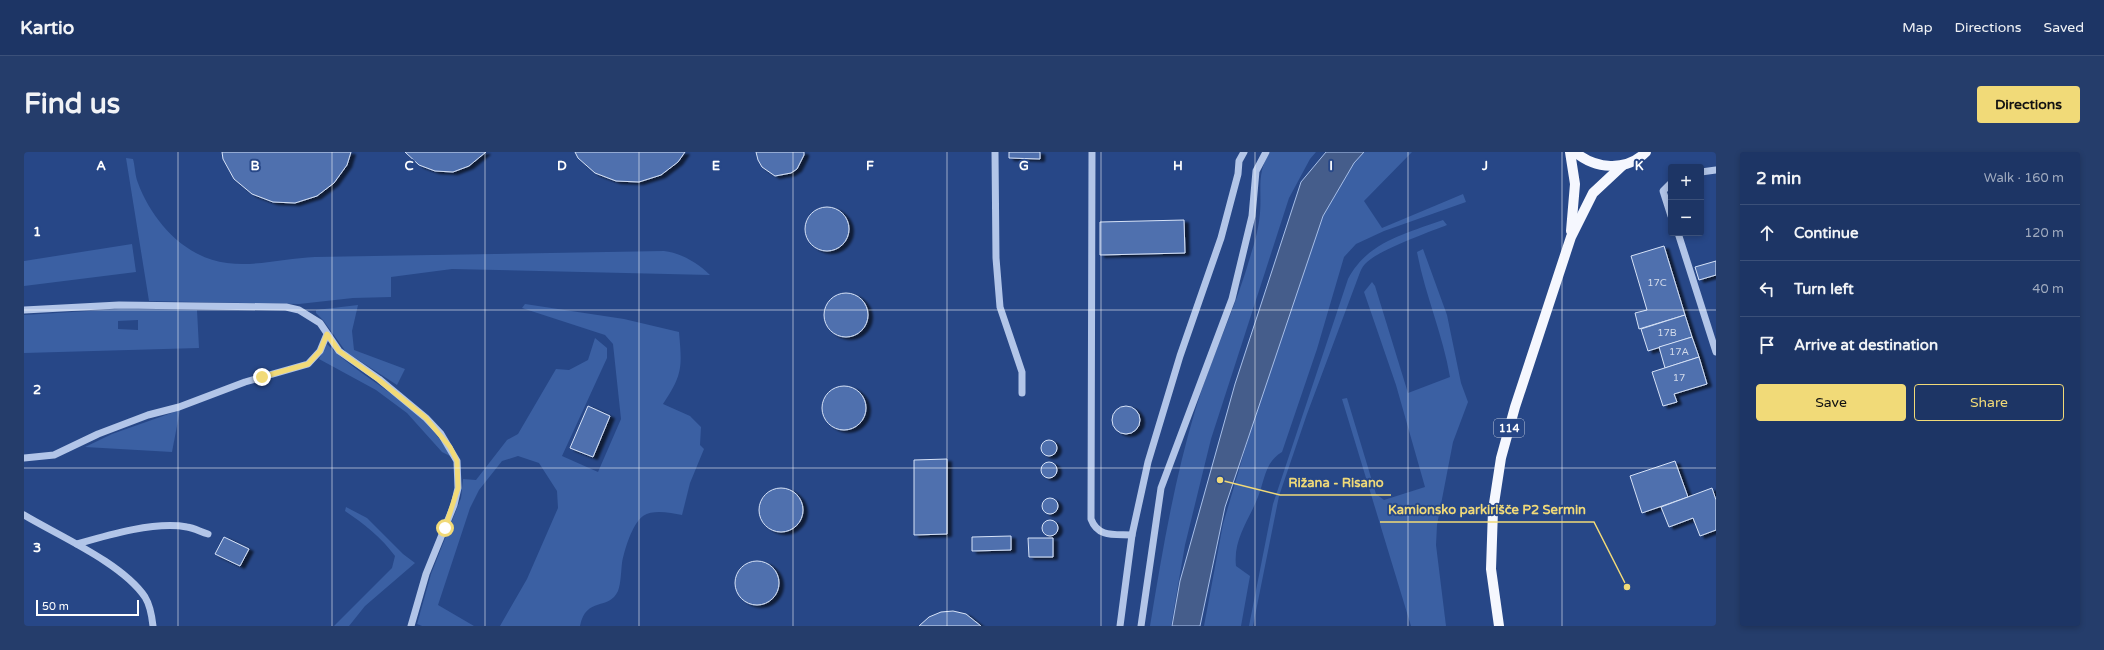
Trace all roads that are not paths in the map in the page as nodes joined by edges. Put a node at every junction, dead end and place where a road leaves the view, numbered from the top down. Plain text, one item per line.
1 (995, 152) edge
2 (1092, 152) edge
3 (1244, 152) edge
4 (1266, 152) edge
5 (1570, 152) edge
6 (1575, 152) edge
7 (1647, 153) edge
8 (1623, 165) junction
9 (1716, 170) edge
10 (1704, 172) edge
11 (1668, 186) edge
12 (1668, 207) edge
13 (1679, 236) edge
14 (1571, 237) junction
15 (24, 310) edge
16 (327, 334) junction
17 (1716, 352) edge
18 (1022, 393) dead end
19 (24, 458) edge
20 (24, 515) edge
21 (208, 534) dead end
22 (1132, 535) junction
23 (77, 544) junction
24 (153, 626) edge
25 (411, 626) edge
26 (1120, 626) edge
27 (1141, 626) edge
28 (1499, 626) edge

1 - 18 street
2 - 22 street
3 - 22 street
4 - 27 street
5 - 14 main road, 114
6 - 8 main road, 114
7 - 8 main road, 114
8 - 14 main road, 114
9 - 10 street
11 - 12 street
13 - 17 street
14 - 28 main road, 114
15 - 16 street
16 - 19 street
16 - 25 street
20 - 23 street
21 - 23 street
22 - 26 street
23 - 24 street

